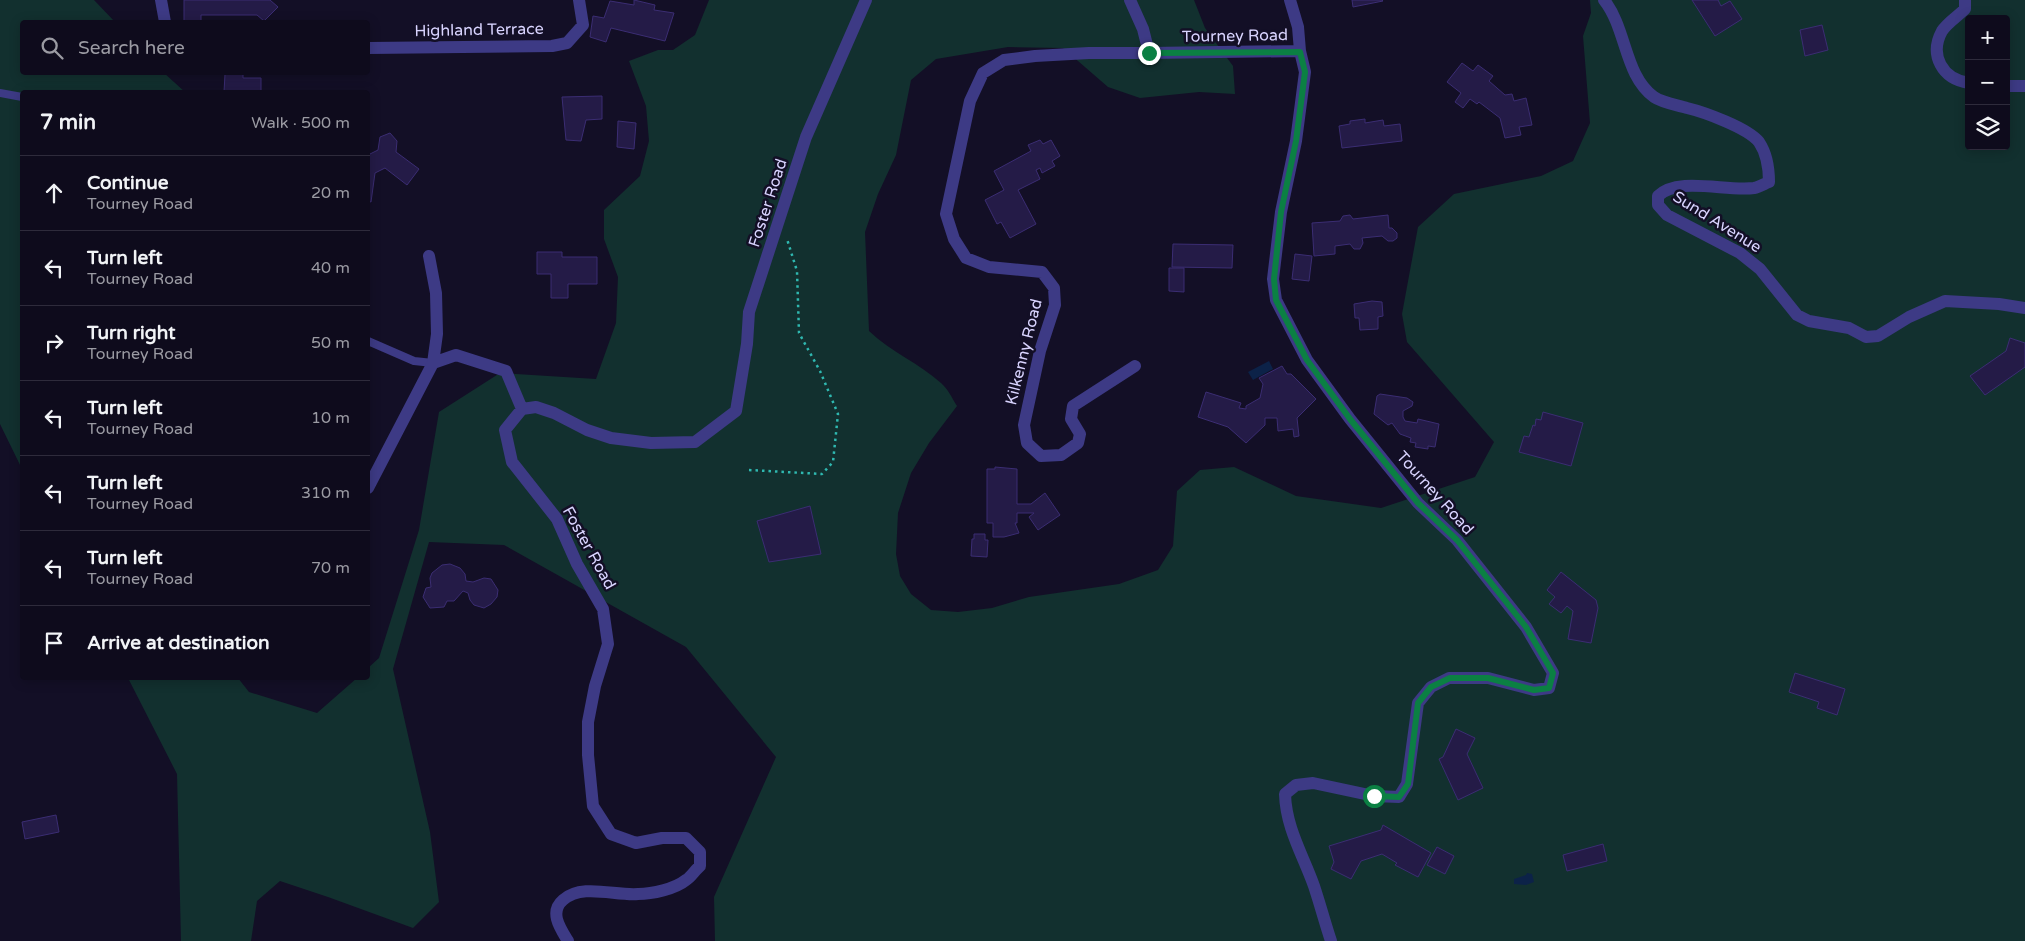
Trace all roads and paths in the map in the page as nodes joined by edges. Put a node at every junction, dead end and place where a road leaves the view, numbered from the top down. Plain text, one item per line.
1 (161, 0) edge
2 (579, 0) edge
3 (866, 0) edge
4 (1130, 0) edge
5 (1290, 0) edge
6 (1604, 0) edge
7 (1965, 0) edge
8 (166, 20) edge
9 (370, 48) edge
10 (1300, 52) junction
11 (1149, 53) junction
12 (1965, 82) edge
13 (2010, 86) edge
14 (2025, 86) edge
15 (0, 93) edge
16 (20, 97) edge
17 (781, 219) junction
18 (429, 256) dead end
19 (2025, 308) edge
20 (370, 343) edge
21 (433, 363) junction
22 (1135, 366) dead end
23 (522, 409) junction
24 (749, 470) dead end
25 (370, 484) edge
26 (568, 941) edge
27 (1331, 941) edge

1 - 8 street
2 - 9 street, Highland Terrace
3 - 17 street, Foster Road
4 - 11 street
5 - 10 street
6 - 19 street, Sund Avenue
7 - 12 street
10 - 11 street, Tourney Road
10 - 27 street, Tourney Road
11 - 22 street, Kilkenny Road
13 - 14 street
15 - 16 lane
17 - 23 street, Foster Road
17 - 24 path
18 - 21 street
20 - 21 lane
21 - 23 street
21 - 25 street
23 - 26 street, Foster Road

